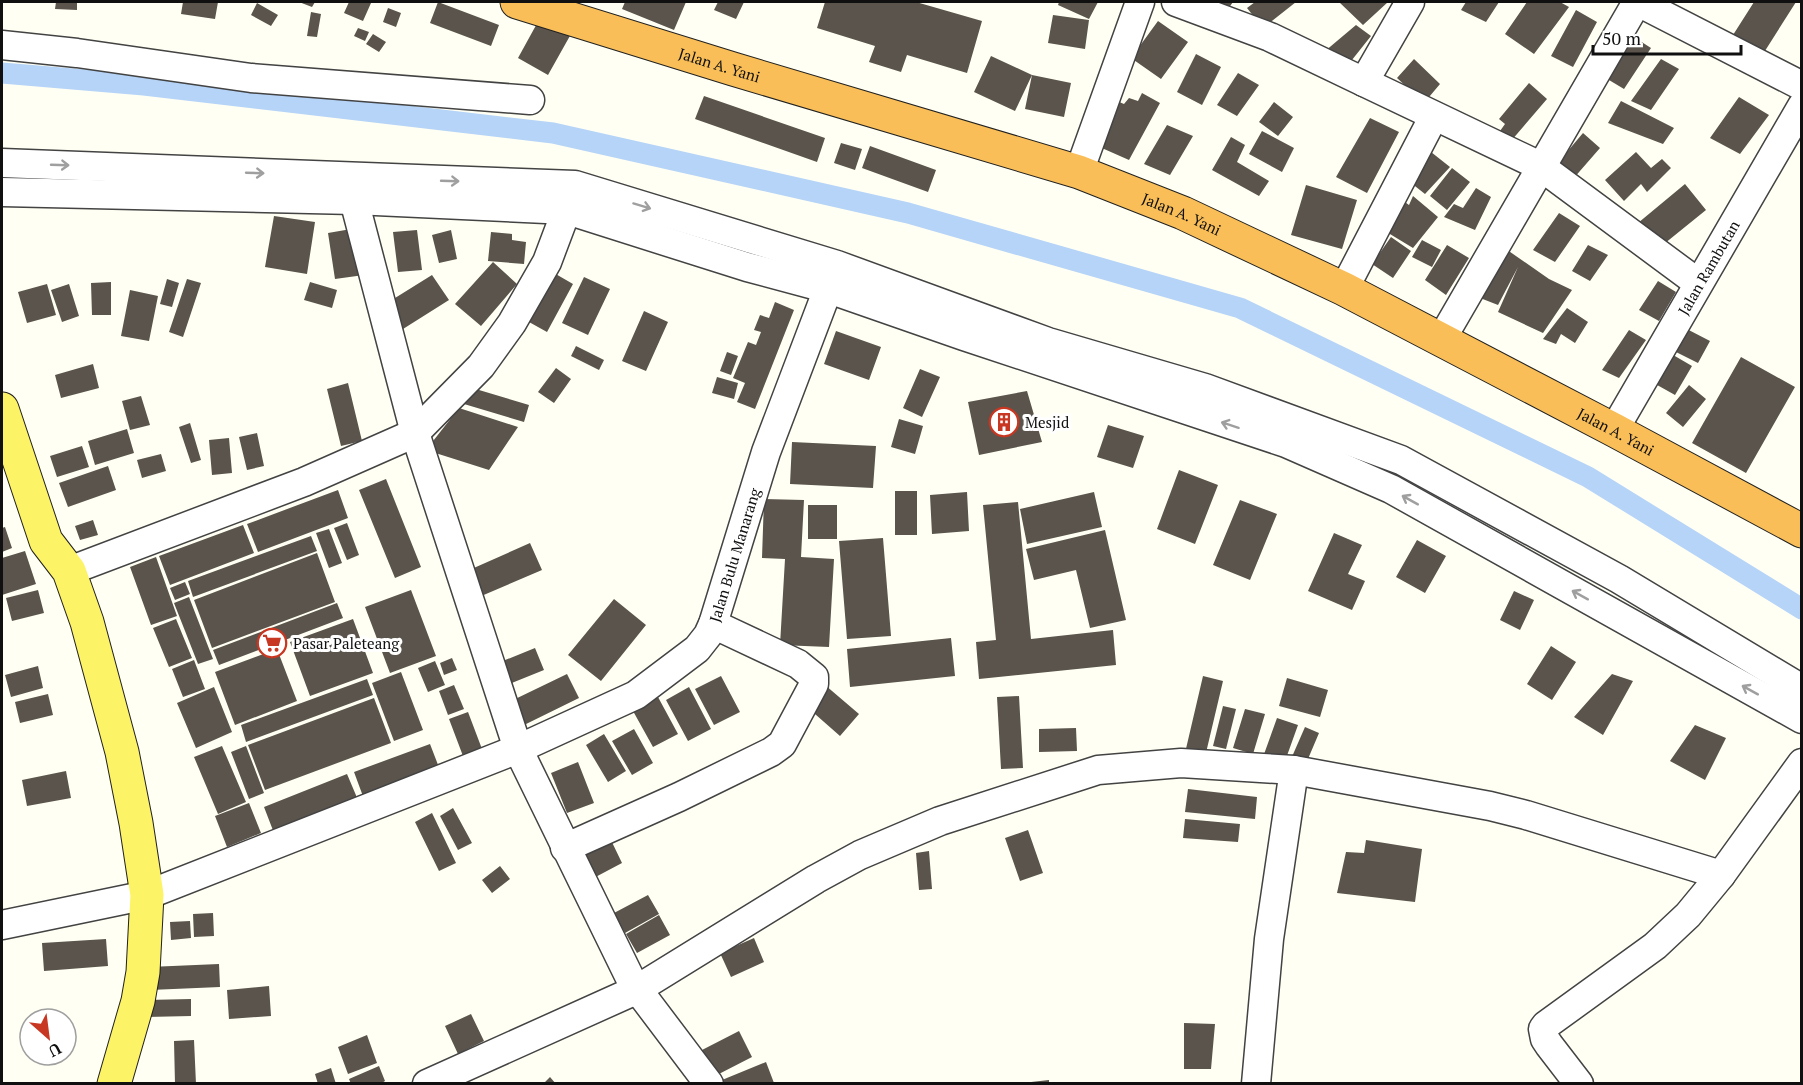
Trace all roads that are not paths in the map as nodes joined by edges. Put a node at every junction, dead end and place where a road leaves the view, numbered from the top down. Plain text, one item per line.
1 (517, 2) edge
2 (1140, 2) edge
3 (1176, 2) edge
4 (1410, 2) edge
5 (1637, 2) edge
6 (2, 45) edge
7 (1364, 82) junction
8 (1802, 86) edge
9 (530, 100) dead end
10 (1802, 106) edge
11 (1434, 116) junction
12 (2, 163) edge
13 (1540, 166) junction
14 (1079, 172) junction
15 (2, 192) edge
16 (571, 198) junction
17 (354, 200) junction
18 (833, 277) junction
19 (1698, 282) junction
20 (1344, 289) junction
21 (1441, 340) junction
22 (2, 410) edge
23 (1614, 430) junction
24 (1290, 433) junction
25 (415, 434) junction
26 (1802, 531) edge
27 (69, 571) junction
28 (713, 624) junction
29 (1802, 689) edge
30 (1802, 719) edge
31 (518, 749) junction
32 (1802, 763) edge
33 (1294, 770) junction
34 (565, 848) junction
35 (1721, 875) junction
36 (147, 895) junction
37 (2, 925) edge
38 (636, 990) junction
39 (114, 1083) edge
40 (427, 1083) edge
41 (709, 1083) edge
42 (1256, 1083) edge
43 (1579, 1083) edge

1 - 14 highway, Jalan A. Yani
2 - 14 street
3 - 7 street
4 - 7 street
5 - 8 street
5 - 13 street
6 - 9 street
7 - 11 street
10 - 19 street, Jalan Rambutan
11 - 13 street
11 - 20 street
12 -> 16 street
13 - 19 street
13 - 21 street
14 - 20 highway, Jalan A. Yani
15 - 17 street
16 - 17 street
16 - 18 street
16 - 25 street
17 - 25 street
18 - 24 street
18 - 28 street, Jalan Bulu Manarang
19 - 23 street, Jalan Rambutan
20 - 21 highway, Jalan A. Yani
21 - 23 highway, Jalan A. Yani
22 - 27 main road
23 - 26 highway, Jalan A. Yani
24 - 29 street
30 -> 24 street
25 - 27 street
25 - 31 street
27 - 36 main road
28 - 31 street, Jalan Bulu Manarang
28 - 34 street
31 - 34 street
31 - 36 street, Jalan Bulu Manarang
32 - 35 street
33 - 35 street
33 - 38 street
33 - 42 street
34 - 38 street
35 - 43 street
36 - 37 street, Jalan Bulu Manarang
36 - 39 main road
38 - 40 street
38 - 41 street

